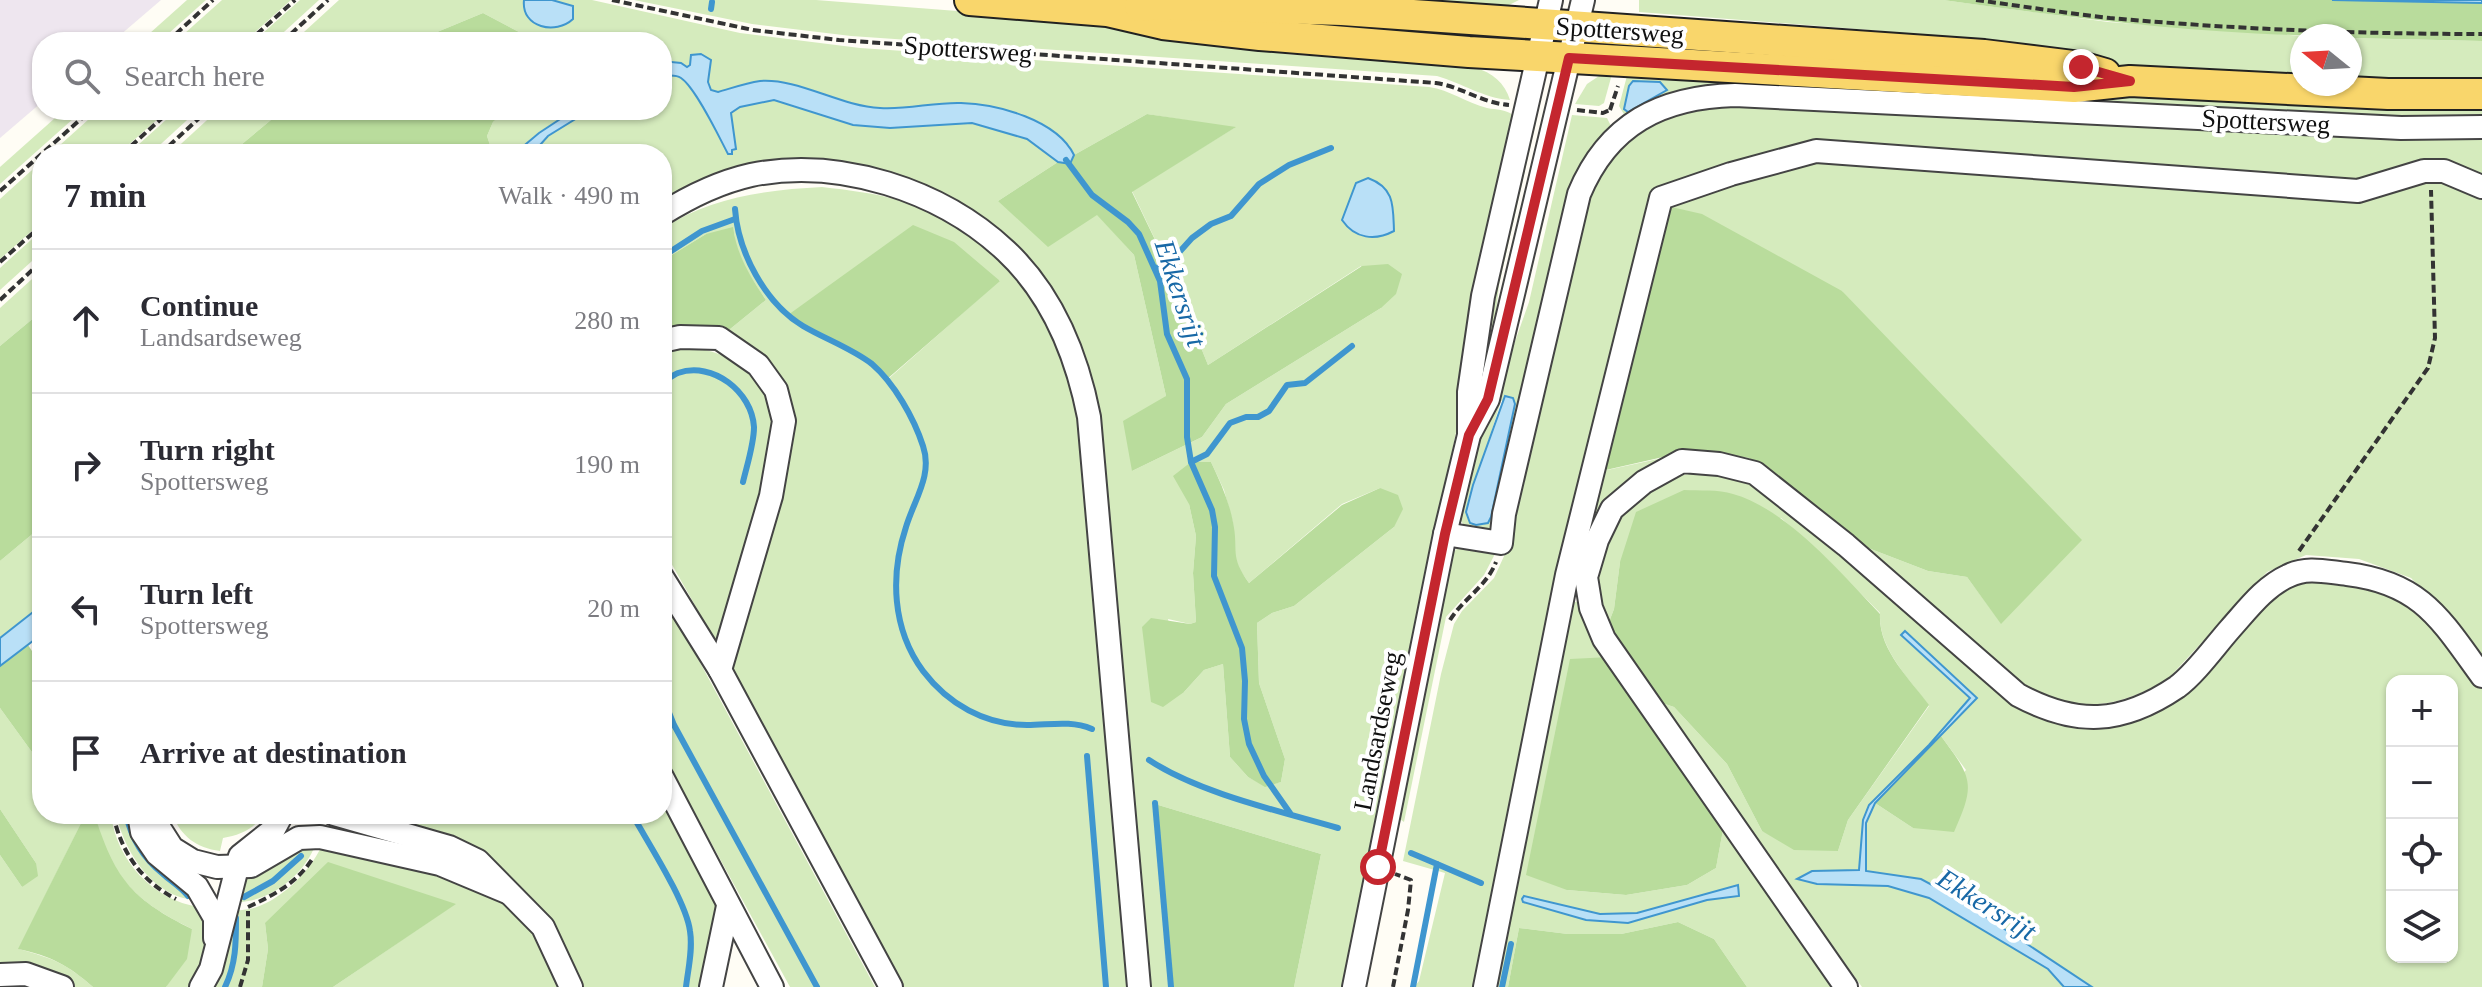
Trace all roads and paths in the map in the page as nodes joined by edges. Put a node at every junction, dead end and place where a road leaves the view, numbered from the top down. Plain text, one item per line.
1 (213, 0) edge
2 (295, 0) edge
3 (328, 0) edge
4 (612, 0) edge
5 (970, 0) edge
6 (1976, 0) edge
7 (1107, 11) junction
8 (1548, 12) edge
9 (1580, 13) edge
10 (178, 32) edge
11 (259, 32) edge
12 (293, 32) edge
13 (2482, 34) edge
14 (1537, 55) junction
15 (1569, 58) junction
16 (2130, 81) junction
17 (2482, 94) edge
18 (1525, 106) junction
19 (1557, 108) junction
20 (1610, 110) dead end
21 (80, 120) edge
22 (160, 120) edge
23 (197, 120) edge
24 (2482, 127) edge
25 (53, 144) edge
26 (133, 144) edge
27 (171, 144) edge
28 (32, 163) edge
29 (2430, 171) junction
30 (2482, 187) edge
31 (0, 191) edge
32 (672, 209) edge
33 (32, 234) edge
34 (0, 262) edge
35 (32, 270) edge
36 (0, 300) edge
37 (672, 339) edge
38 (1469, 435) junction
39 (1445, 534) junction
40 (1501, 543) junction
41 (2289, 575) junction
42 (1576, 576) junction
43 (672, 593) edge
44 (1446, 634) dead end
45 (720, 670) junction
46 (2482, 676) edge
47 (672, 797) edge
48 (141, 824) edge
49 (158, 824) edge
50 (275, 824) edge
51 (369, 824) edge
52 (1378, 867) junction
53 (237, 868) junction
54 (507, 892) junction
55 (728, 906) junction
56 (248, 907) dead end
57 (215, 955) junction
58 (0, 975) edge
59 (62, 987) edge
60 (201, 987) edge
61 (240, 987) edge
62 (571, 987) edge
63 (711, 987) edge
64 (772, 987) edge
65 (891, 987) edge
66 (1139, 987) edge
67 (1354, 987) edge
68 (1393, 987) edge
69 (1485, 987) edge
70 (1846, 987) edge

1 - 10 path
2 - 11 path
3 - 12 path
4 - 18 path, Spottersweg
5 - 7 main road, Spottersweg
6 - 13 path
7 - 8 main road, Spottersweg
7 - 14 main road, Spottersweg
8 - 9 main road, Spottersweg
8 - 14 street, Landsardseweg
9 - 15 street, Landsardseweg
9 - 16 main road, Spottersweg
14 - 15 main road, Spottersweg
14 - 18 street, Landsardseweg
15 - 16 main road, Spottersweg
15 - 19 street, Landsardseweg
16 - 17 main road, Spottersweg
18 - 38 street, Landsardseweg
19 - 20 path
19 - 38 street, Landsardseweg
21 - 25 path
22 - 26 path
23 - 27 path
24 - 40 street, Spottersweg
28 - 31 path
29 - 30 street
29 - 41 path
29 - 42 street
32 - 66 street
33 - 34 path
35 - 36 path
37 - 45 street
38 - 39 street, Landsardseweg
39 - 40 street
39 - 52 street, Landsardseweg
40 - 44 path
41 - 42 street
41 - 46 street
42 - 69 street
42 - 70 street
43 - 45 street
45 - 65 street
47 - 55 street
48 - 57 street
49 - 53 street
50 - 53 street
51 - 54 street
52 - 67 street, Landsardseweg
52 - 68 path
53 - 54 street
53 - 57 street
54 - 62 street
55 - 63 street
55 - 64 street
56 - 61 path
57 - 60 street
58 - 59 street

